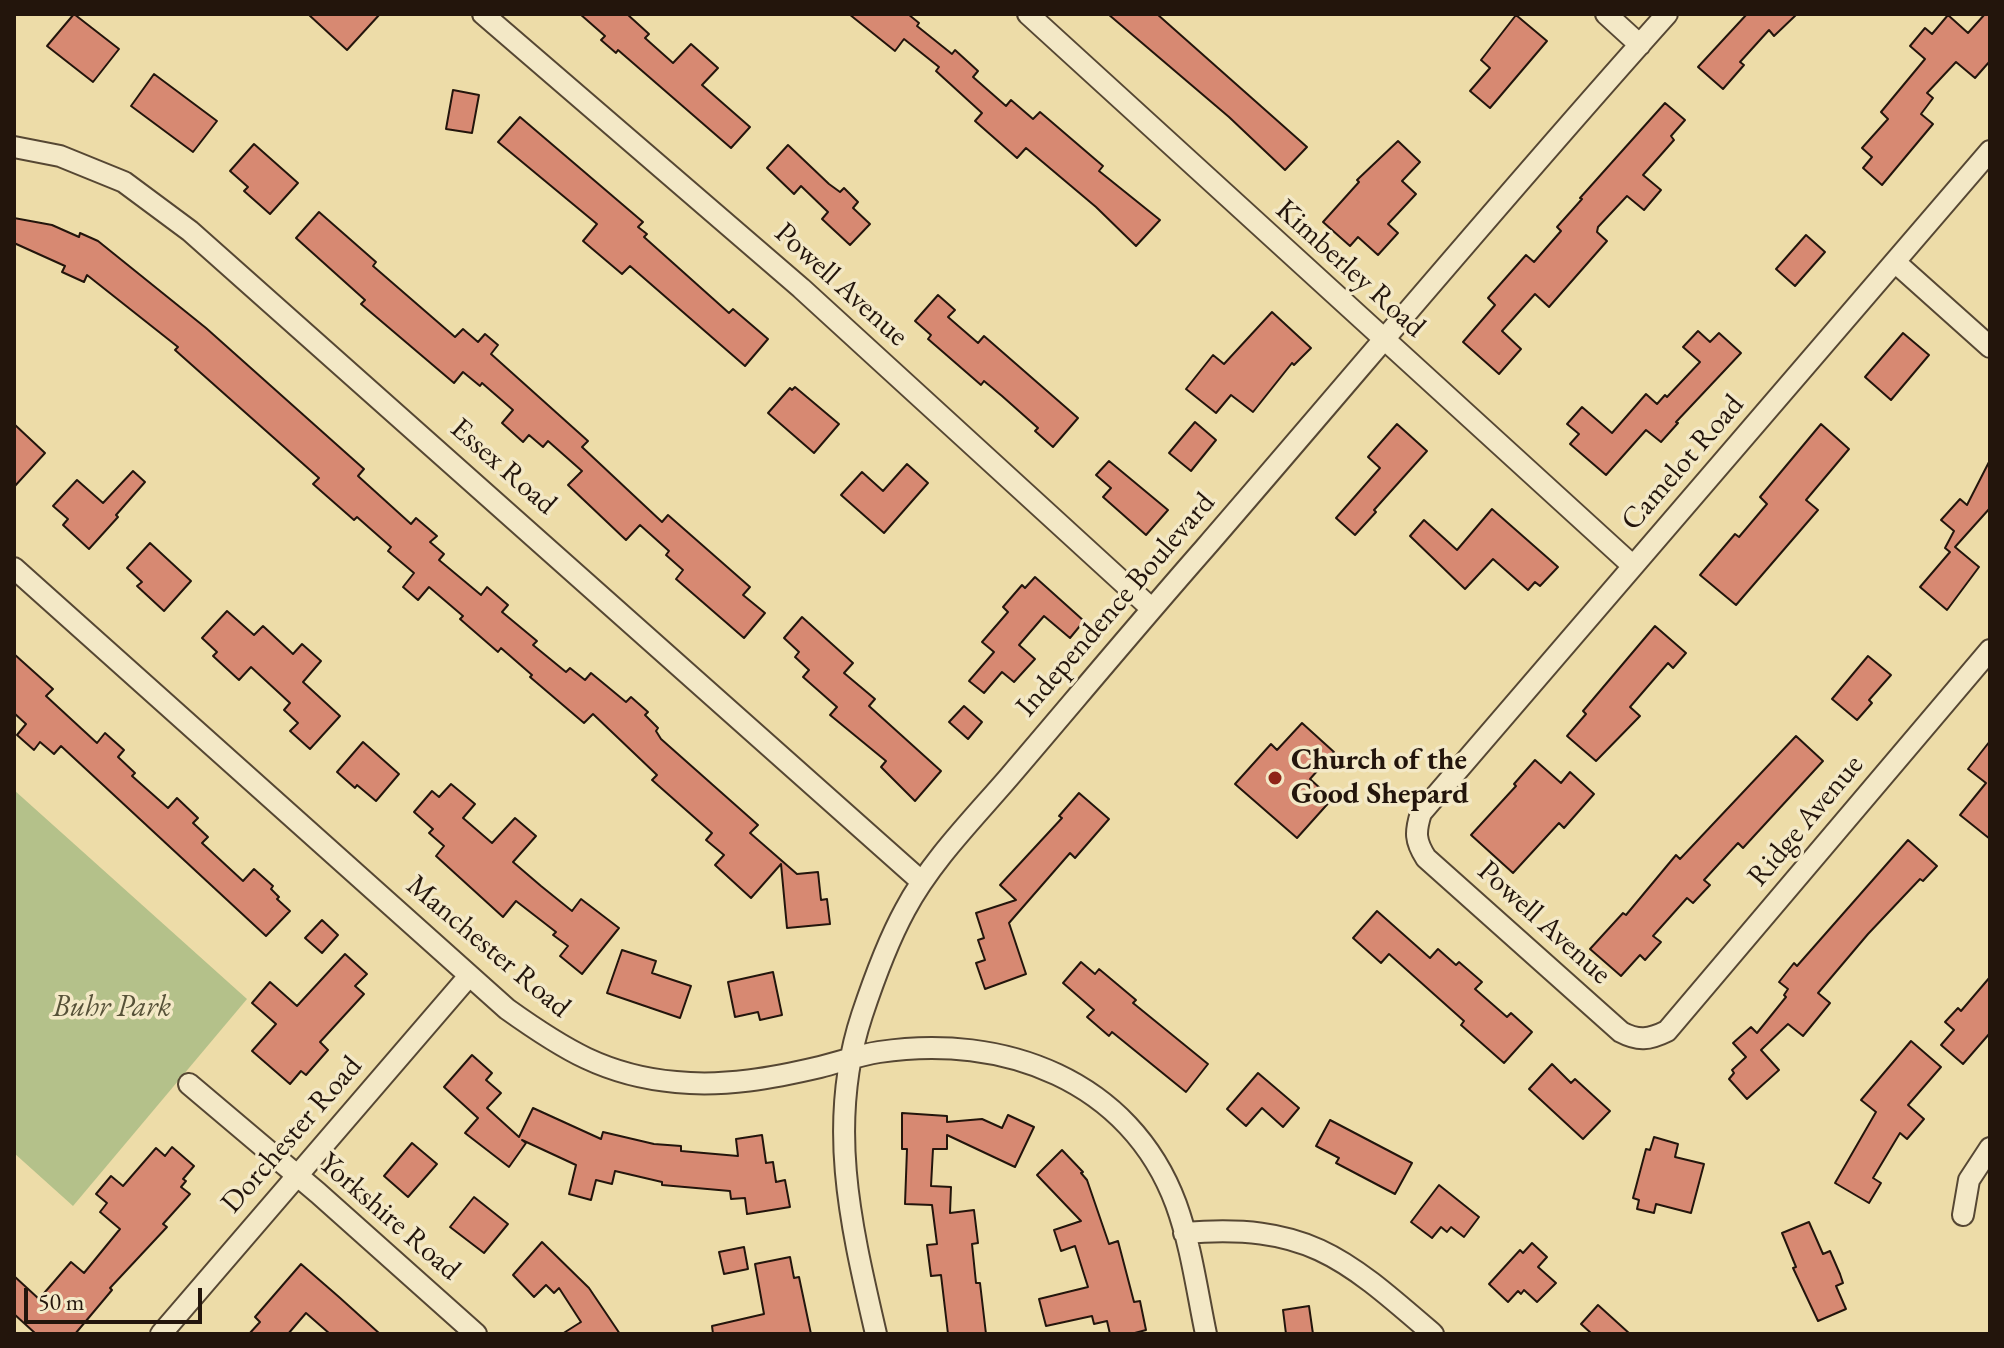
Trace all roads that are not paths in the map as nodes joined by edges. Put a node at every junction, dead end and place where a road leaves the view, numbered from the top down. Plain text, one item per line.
1 (483, 14) edge
2 (1028, 14) edge
3 (1606, 14) edge
4 (1667, 14) edge
5 (1640, 45) junction
6 (14, 147) edge
7 (1990, 151) edge
8 (1895, 262) junction
9 (1385, 341) junction
10 (1990, 347) edge
11 (1633, 566) junction
12 (14, 568) edge
13 (1152, 609) junction
14 (1990, 650) edge
15 (1421, 813) joint
16 (922, 882) junction
17 (469, 976) junction
18 (1667, 1031) joint
19 (850, 1059) junction
20 (189, 1084) dead end
21 (1990, 1148) edge
22 (297, 1175) junction
23 (1963, 1215) dead end
24 (1184, 1233) junction
25 (161, 1334) edge
26 (476, 1334) edge
27 (876, 1334) edge
28 (1206, 1334) edge
29 (1433, 1334) edge

1 - 13 street, Powell Avenue
2 - 9 street, Kimberley Road
3 - 5 street
4 - 5 street, Independence Boulevard
5 - 9 street, Independence Boulevard
6 - 16 street, Essex Road
7 - 8 street, Camelot Road
8 - 10 street
8 - 11 street, Camelot Road
9 - 11 street, Kimberley Road
9 - 13 street, Independence Boulevard
11 - 15 street, Camelot Road
12 - 17 street, Manchester Road
13 - 16 street, Independence Boulevard
14 - 18 street, Ridge Avenue
15 - 18 street, Powell Avenue
16 - 19 street, Independence Boulevard
17 - 19 street, Manchester Road
17 - 22 street, Dorchester Road
19 - 24 street, Manchester Road
19 - 27 street, Independence Boulevard
20 - 22 street, Yorkshire Road
21 - 23 street
22 - 25 street, Dorchester Road
22 - 26 street, Yorkshire Road
24 - 28 street, Manchester Road
24 - 29 street

